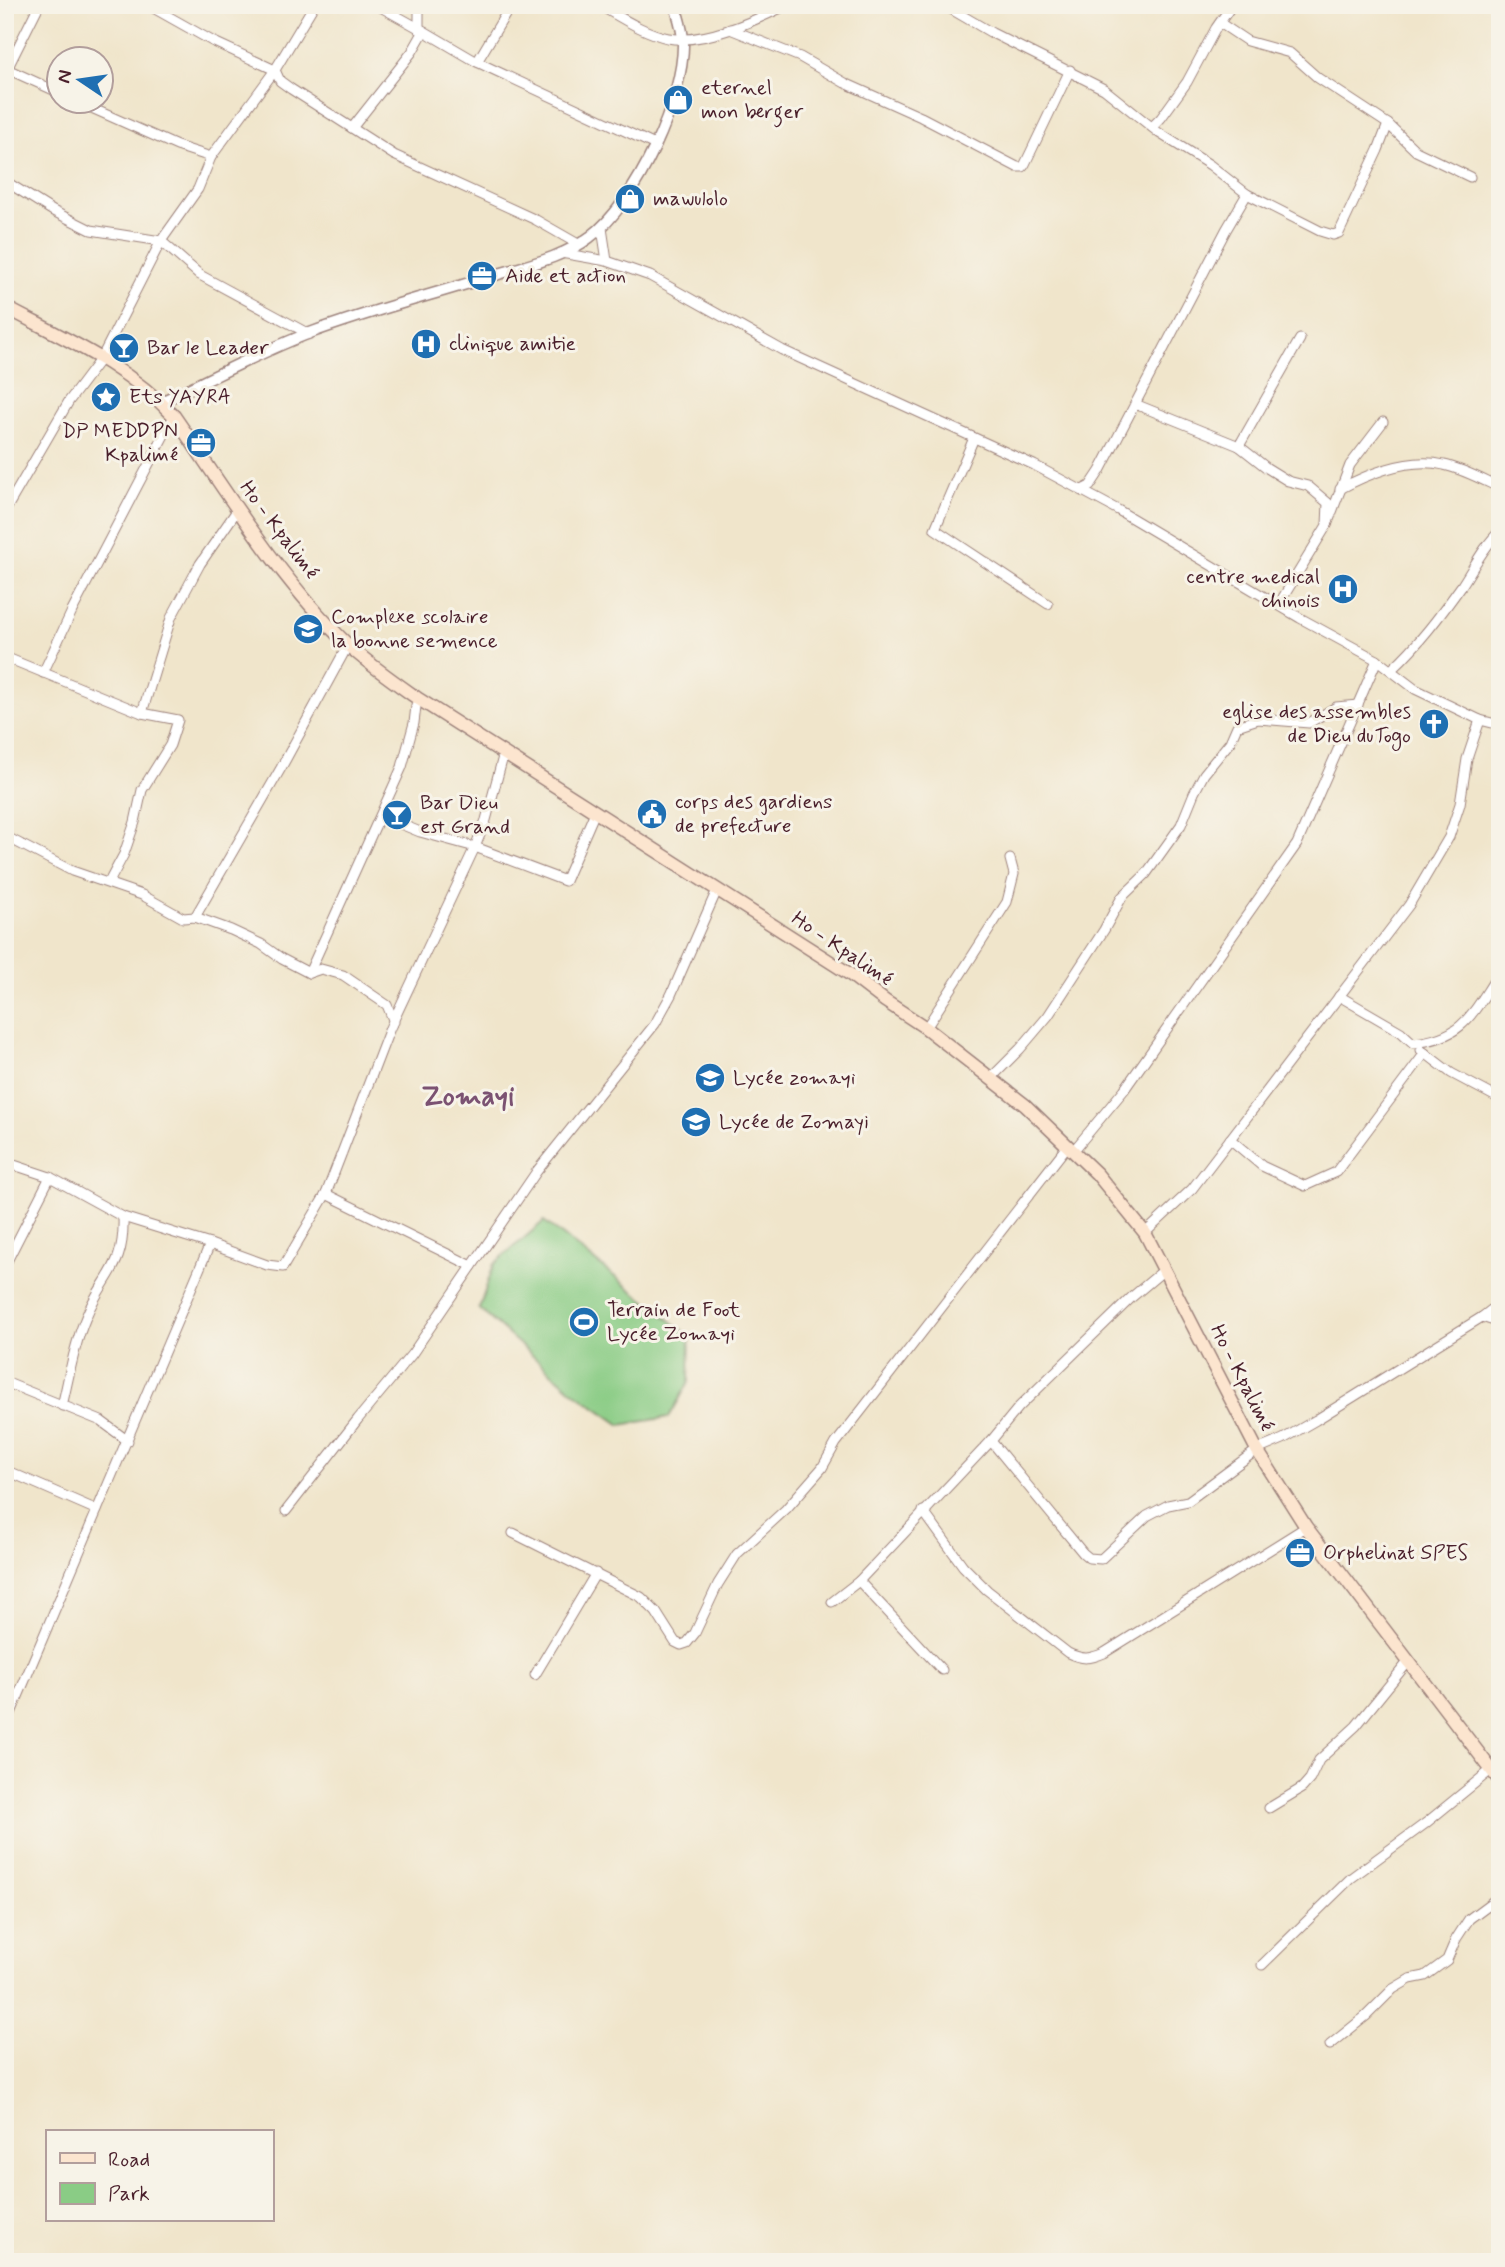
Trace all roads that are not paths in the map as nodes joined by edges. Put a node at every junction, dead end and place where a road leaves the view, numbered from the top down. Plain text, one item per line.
1 (39, 5) edge
2 (148, 5) edge
3 (314, 5) edge
4 (377, 5) edge
5 (419, 5) edge
6 (511, 5) edge
7 (599, 5) edge
8 (675, 5) edge
9 (944, 5) edge
10 (1232, 5) edge
11 (782, 6) edge
12 (1220, 23) junction
13 (730, 29) junction
14 (421, 30) junction
15 (684, 38) junction
16 (477, 62) junction
17 (6, 70) edge
18 (275, 70) junction
19 (1070, 71) junction
20 (46, 87) edge
21 (110, 116) edge
22 (1388, 124) junction
23 (1152, 127) junction
24 (352, 128) junction
25 (655, 145) junction
26 (211, 157) junction
27 (1470, 177) dead end
28 (5, 181) edge
29 (1247, 194) junction
30 (603, 228) junction
31 (161, 241) junction
32 (578, 244) junction
33 (559, 253) junction
34 (607, 261) junction
35 (6, 309) edge
36 (309, 334) junction
37 (1300, 339) dead end
38 (102, 357) junction
39 (161, 402) junction
40 (1135, 404) junction
41 (174, 416) junction
42 (1383, 422) dead end
43 (974, 438) junction
44 (1239, 446) junction
45 (1500, 488) edge
46 (1340, 489) junction
47 (1082, 490) junction
48 (9, 492) edge
49 (238, 509) junction
50 (5, 511) edge
51 (1327, 525) junction
52 (1500, 531) edge
53 (1048, 604) dead end
54 (1279, 604) junction
55 (348, 645) junction
56 (5, 657) edge
57 (1377, 660) junction
58 (1392, 670) junction
59 (44, 673) junction
60 (417, 698) junction
61 (1357, 705) junction
62 (142, 713) junction
63 (1480, 720) junction
64 (1500, 725) edge
65 (504, 753) junction
66 (595, 813) junction
67 (381, 816) junction
68 (5, 836) edge
69 (475, 848) junction
70 (1010, 859) dead end
71 (109, 882) junction
72 (717, 890) junction
73 (195, 917) junction
74 (309, 973) junction
75 (1499, 975) edge
76 (1339, 996) junction
77 (394, 1022) junction
78 (926, 1028) junction
79 (1413, 1043) junction
80 (1425, 1053) junction
81 (991, 1078) junction
82 (1500, 1099) edge
83 (1230, 1139) junction
84 (1071, 1148) junction
85 (5, 1162) edge
86 (50, 1177) junction
87 (326, 1194) junction
88 (124, 1217) junction
89 (1145, 1233) junction
90 (210, 1244) junction
91 (5, 1265) edge
92 (472, 1266) junction
93 (1164, 1270) junction
94 (1500, 1303) edge
95 (1482, 1317) junction
96 (1500, 1323) edge
97 (5, 1382) edge
98 (62, 1406) junction
99 (128, 1441) junction
100 (991, 1441) junction
101 (1257, 1450) junction
102 (5, 1470) edge
103 (97, 1510) junction
104 (286, 1511) dead end
105 (923, 1511) junction
106 (1306, 1527) junction
107 (513, 1532) dead end
108 (596, 1573) junction
109 (859, 1581) junction
110 (832, 1602) dead end
111 (1408, 1662) junction
112 (942, 1670) dead end
113 (535, 1675) dead end
114 (11, 1713) dead end
115 (1492, 1770) junction
116 (1500, 1782) edge
117 (1269, 1808) dead end
118 (1500, 1896) edge
119 (1262, 1965) dead end
120 (1330, 2045) dead end

1 - 17 street
2 - 18 street
3 - 18 street
4 - 14 street
5 - 14 street
6 - 16 street
7 - 15 street
8 - 15 street
9 - 19 street
10 - 12 street
11 - 13 street
12 - 22 street
12 - 23 street
13 - 15 street
13 - 19 street
14 - 16 street
14 - 24 street
15 - 25 street
16 - 25 street
17 - 20 street
18 - 24 street
18 - 26 street
19 - 23 street
21 - 26 street
22 - 27 street
22 - 29 street
23 - 29 street
24 - 32 street
25 - 30 street
26 - 31 street
28 - 31 street
29 - 40 street
30 - 32 street
30 - 34 street
31 - 36 street
31 - 38 street
32 - 33 street
33 - 34 street
33 - 36 street
34 - 43 street
35 - 38 main road, Ho - Kpalimé
36 - 39 street
37 - 44 street
38 - 39 main road, Ho - Kpalimé
38 - 48 street
39 - 41 main road, Ho - Kpalimé
40 - 44 street
40 - 47 street
41 - 49 main road, Ho - Kpalimé
41 - 59 street
42 - 46 street
43 - 47 street
43 - 53 street
44 - 51 street
45 - 46 street
46 - 51 street
47 - 54 street
48 - 50 street
49 - 55 main road, Ho - Kpalimé
49 - 62 street
51 - 54 street
52 - 58 street
54 - 57 street
55 - 60 main road, Ho - Kpalimé
55 - 73 street
56 - 59 street
57 - 58 street
57 - 61 street
58 - 63 street
59 - 62 street
60 - 65 main road, Ho - Kpalimé
60 - 67 street
61 - 81 street
61 - 84 street
62 - 71 street
63 - 64 street
63 - 76 street
65 - 66 main road, Ho - Kpalimé
65 - 69 street
66 - 69 street
66 - 72 main road, Ho - Kpalimé
67 - 69 street
67 - 74 street
68 - 71 street
69 - 77 street
70 - 78 street
71 - 73 street
72 - 78 main road, Ho - Kpalimé
72 - 92 street
73 - 74 street
74 - 77 street
75 - 79 street
76 - 79 street
76 - 83 street
77 - 87 street
78 - 81 main road, Ho - Kpalimé
79 - 80 street
80 - 82 street
80 - 83 street
81 - 84 main road, Ho - Kpalimé
83 - 89 street
84 - 89 main road, Ho - Kpalimé
84 - 108 street
85 - 86 street
86 - 88 street
86 - 91 street
87 - 90 street
87 - 92 street
88 - 90 street
88 - 98 street
89 - 93 main road, Ho - Kpalimé
90 - 99 street
92 - 104 street
93 - 100 street
93 - 101 main road, Ho - Kpalimé
94 - 95 street
95 - 96 street
95 - 101 street
97 - 98 street
98 - 99 street
99 - 103 street
100 - 101 street
100 - 105 street
101 - 106 main road, Ho - Kpalimé
102 - 103 street
103 - 114 street
105 - 106 street
105 - 109 street
106 - 111 main road, Ho - Kpalimé
107 - 108 street
108 - 113 street
109 - 110 street
109 - 112 street
111 - 115 main road, Ho - Kpalimé
111 - 117 street
115 - 116 main road, Ho - Kpalimé
115 - 119 street
118 - 120 street

